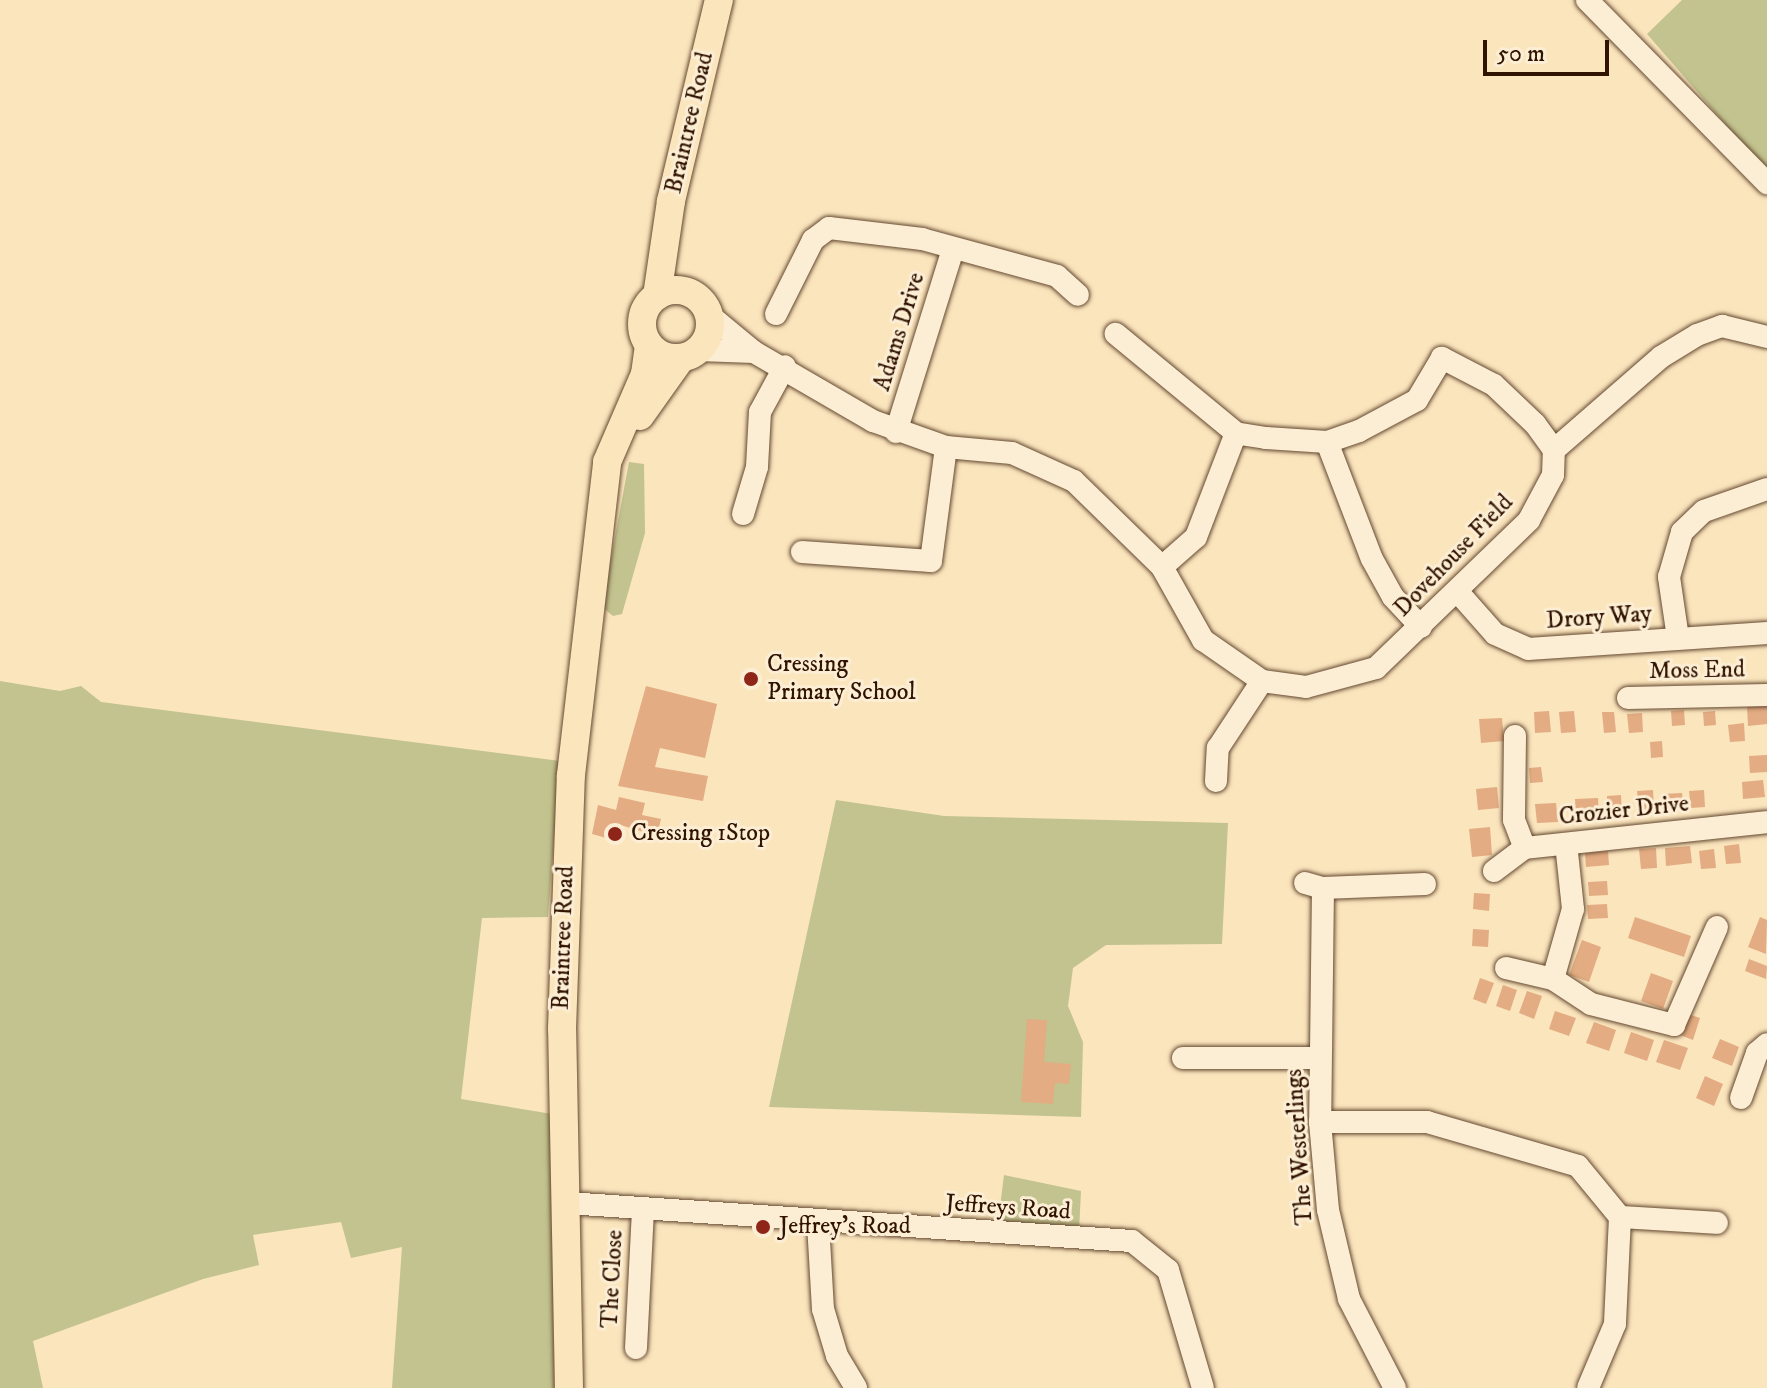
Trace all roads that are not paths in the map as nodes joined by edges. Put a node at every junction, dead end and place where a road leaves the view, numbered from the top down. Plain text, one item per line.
1 (719, 0) edge
2 (1587, 0) edge
3 (1767, 183) edge
4 (666, 247) junction
5 (953, 249) junction
6 (1078, 295) dead end
7 (657, 296) junction
8 (700, 304) junction
9 (776, 314) dead end
10 (1116, 334) dead end
11 (1767, 337) edge
12 (649, 346) junction
13 (754, 352) junction
14 (690, 354) junction
15 (785, 366) junction
16 (896, 432) junction
17 (1236, 433) junction
18 (1327, 442) junction
19 (946, 447) junction
20 (1554, 450) junction
21 (1767, 489) edge
22 (607, 490) junction
23 (743, 514) dead end
24 (802, 552) dead end
25 (1162, 567) junction
26 (1457, 591) junction
27 (1421, 627) junction
28 (1767, 633) edge
29 (1678, 638) junction
30 (1262, 681) junction
31 (1767, 695) edge
32 (1628, 698) dead end
33 (1515, 736) dead end
34 (1216, 781) dead end
35 (1767, 822) edge
36 (1566, 844) junction
37 (1525, 848) junction
38 (1494, 871) dead end
39 (1425, 884) dead end
40 (1717, 927) dead end
41 (1506, 968) dead end
42 (1553, 979) junction
43 (1767, 1044) edge
44 (1183, 1058) dead end
45 (1320, 1058) junction
46 (1741, 1098) dead end
47 (1320, 1122) junction
48 (567, 1203) junction
49 (643, 1212) junction
50 (1620, 1217) junction
51 (818, 1223) junction
52 (1717, 1223) dead end
53 (636, 1348) dead end
54 (569, 1388) edge
55 (856, 1388) edge
56 (1203, 1388) edge
57 (1395, 1388) edge
58 (1588, 1388) edge

1 - 4 main road, Braintree Road
2 - 3 street
4 - 7 main road, Braintree Road
4 - 8 main road
5 - 6 street, Adams Drive
5 - 9 street, Adams Drive
5 - 16 street, Adams Drive
7 - 8 main road
7 - 12 main road
8 - 13 street, Dovehouse Field
8 - 14 main road
10 - 17 street
11 - 20 street
12 - 14 main road
12 - 22 main road, Braintree Road
13 - 14 street, Dovehouse Field
13 - 15 street, Dovehouse Field
14 - 22 main road, Braintree Road
15 - 16 street, Dovehouse Field
15 - 23 street
16 - 19 street, Dovehouse Field
17 - 18 street
17 - 25 street
18 - 20 street
18 - 27 street
19 - 24 street
19 - 25 street, Dovehouse Field
20 - 26 street, Dovehouse Field
21 - 29 street
22 - 48 main road, Braintree Road
25 - 30 street, Dovehouse Field
26 - 27 street, Dovehouse Field
26 - 29 street, Drory Way
27 - 30 street, Dovehouse Field
28 - 29 street, Drory Way
30 - 34 street
31 - 32 street, Moss End
33 - 37 street
35 - 36 street, Crozier Drive
36 - 37 street, Crozier Drive
36 - 42 street
37 - 38 street
39 - 45 street, The Westerlings
40 - 42 street
41 - 42 street
43 - 46 street
44 - 45 street
45 - 47 street, The Westerlings
47 - 50 street
47 - 57 street, The Westerlings
48 - 49 street, Jeffreys Road
48 - 54 main road, Braintree Road
49 - 51 street, Jeffreys Road
49 - 53 street, The Close
50 - 52 street
50 - 58 street
51 - 55 street
51 - 56 street, Jeffreys Road

